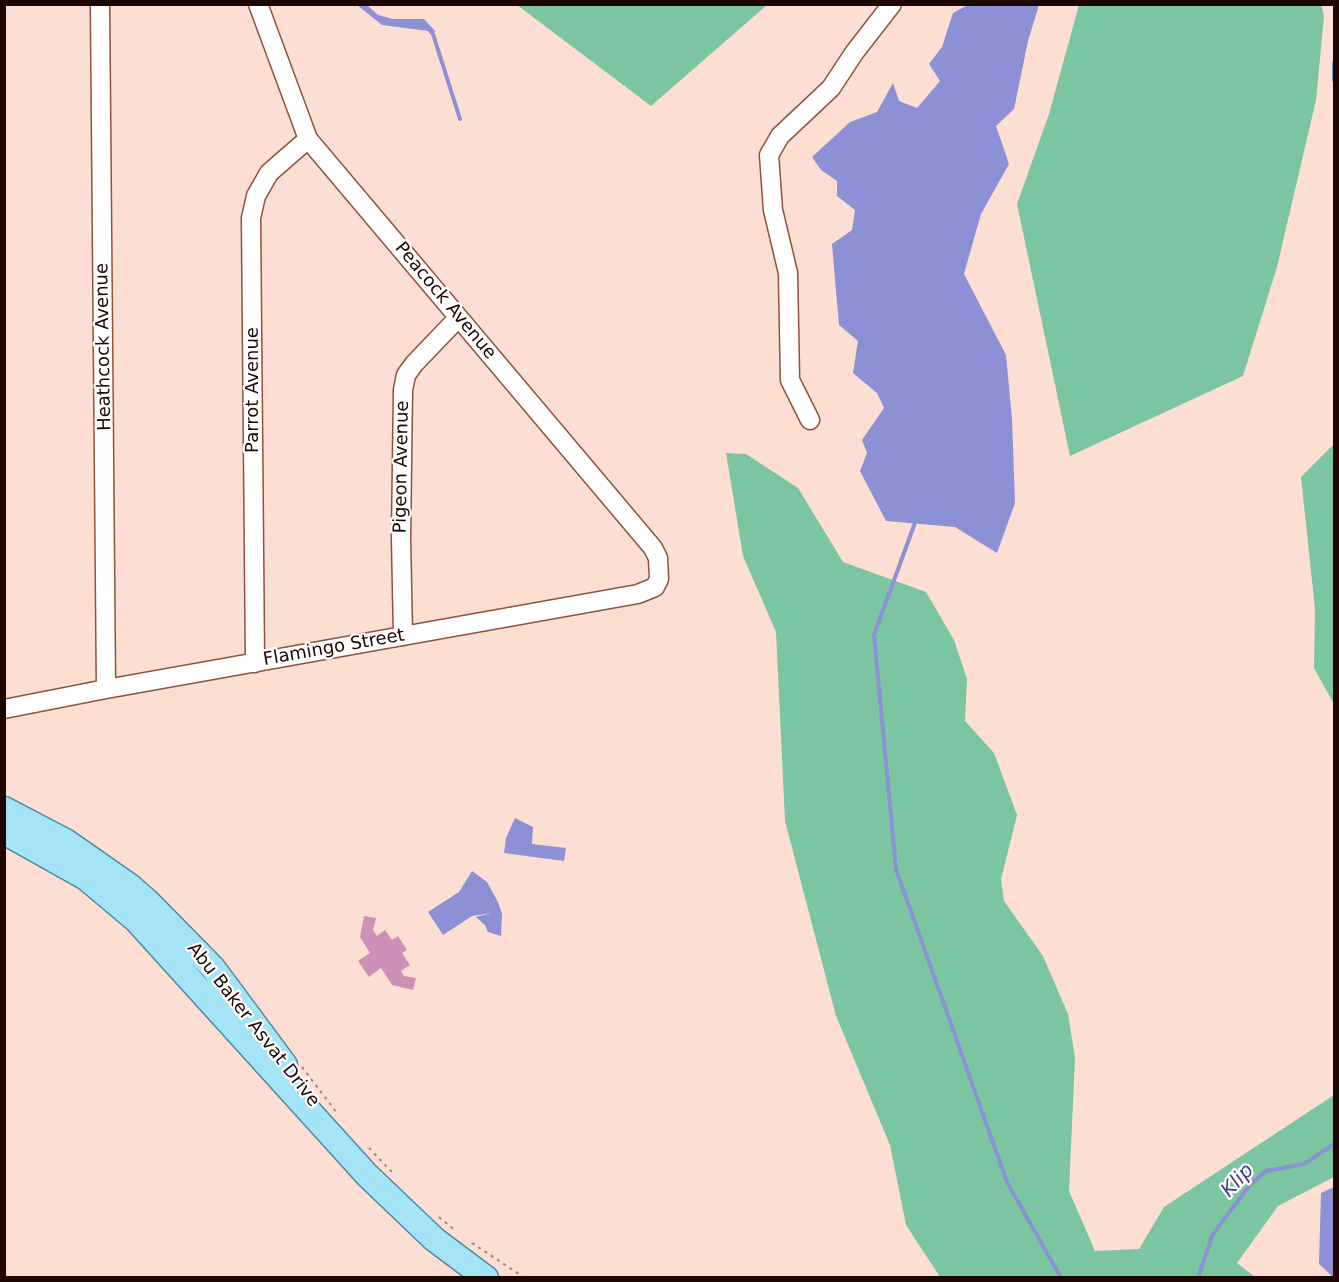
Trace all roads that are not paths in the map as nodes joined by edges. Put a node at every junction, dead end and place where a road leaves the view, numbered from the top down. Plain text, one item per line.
1 (100, 4) edge
2 (258, 4) edge
3 (892, 4) edge
4 (308, 139) junction
5 (458, 318) junction
6 (810, 420) dead end
7 (659, 579) joint
8 (403, 636) junction
9 (255, 663) junction
10 (106, 689) junction
11 (4, 710) edge
12 (4, 809) edge
13 (4, 832) edge
14 (368, 1175) junction
15 (486, 1278) edge

1 - 10 street, Heathcock Avenue
2 - 4 street, Peacock Avenue
3 - 6 street
4 - 5 street, Peacock Avenue
4 - 9 street, Parrot Avenue
5 - 7 street, Peacock Avenue
5 - 8 street, Pigeon Avenue
7 - 8 street, Flamingo Street
8 - 9 street, Flamingo Street
9 - 10 street, Flamingo Street
10 - 11 street, Flamingo Street
12 - 14 main road, Abu Baker Asvat Drive
13 - 14 main road, Abu Baker Asvat Drive
14 - 15 main road, Abu Baker Asvat Drive

